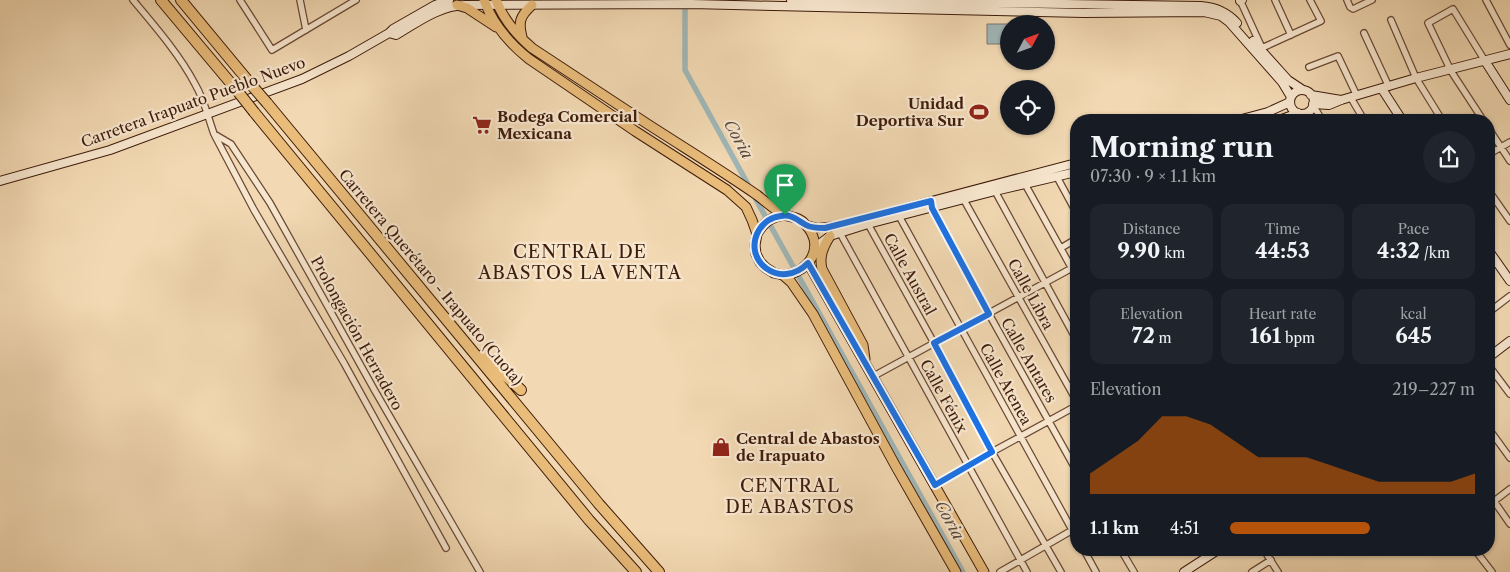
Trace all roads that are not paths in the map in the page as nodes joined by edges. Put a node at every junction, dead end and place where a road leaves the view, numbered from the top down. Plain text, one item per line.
1 (133, 0) edge
2 (161, 0) edge
3 (181, 0) edge
4 (240, 0) edge
5 (300, 0) edge
6 (356, 0) edge
7 (790, 0) edge
8 (1241, 0) edge
9 (1276, 0) edge
10 (1310, 0) edge
11 (1347, 0) edge
12 (1372, 0) edge
13 (1486, 0) edge
14 (453, 2) edge
15 (485, 2) edge
16 (497, 2) edge
17 (1084, 2) edge
18 (1106, 3) edge
19 (532, 5) junction
20 (986, 5) edge
21 (1217, 6) edge
22 (1391, 20) dead end
23 (306, 30) junction
24 (499, 30) junction
25 (1364, 33) dead end
26 (1291, 35) junction
27 (523, 39) junction
28 (1510, 46) edge
29 (1263, 50) junction
30 (1510, 54) edge
31 (1485, 61) junction
32 (1309, 67) dead end
33 (1451, 70) junction
34 (1416, 78) junction
35 (1385, 88) junction
36 (1303, 90) junction
37 (1311, 95) junction
38 (1354, 97) junction
39 (1291, 100) junction
40 (1342, 100) junction
41 (1510, 100) edge
42 (1313, 105) junction
43 (1298, 113) joint
44 (207, 114) junction
45 (1260, 114) edge
46 (1318, 114) edge
47 (1361, 114) edge
48 (1399, 114) edge
49 (1438, 114) edge
50 (1479, 114) edge
51 (214, 134) junction
52 (1495, 139) edge
53 (1510, 142) edge
54 (1500, 147) junction
55 (1495, 150) edge
56 (1510, 161) edge
57 (1070, 164) edge
58 (1070, 174) edge
59 (1058, 177) junction
60 (0, 181) edge
61 (1025, 184) junction
62 (994, 191) junction
63 (964, 200) junction
64 (1070, 200) edge
65 (1495, 200) edge
66 (931, 205) junction
67 (780, 216) junction
68 (898, 216) junction
69 (1510, 222) edge
70 (868, 224) junction
71 (806, 225) junction
72 (759, 230) junction
73 (840, 232) junction
74 (830, 236) junction
75 (1070, 243) edge
76 (814, 248) junction
77 (1061, 248) junction
78 (1496, 262) edge
79 (1070, 264) edge
80 (805, 266) junction
81 (1070, 269) edge
82 (787, 274) junction
83 (1510, 281) edge
84 (1045, 283) junction
85 (1510, 296) edge
86 (1019, 297) junction
87 (1495, 307) edge
88 (989, 314) junction
89 (442, 315) junction
90 (1070, 327) edge
91 (961, 329) junction
92 (1510, 341) edge
93 (934, 343) junction
94 (1495, 352) edge
95 (908, 357) junction
96 (866, 366) junction
97 (1495, 374) edge
98 (872, 377) junction
99 (1068, 387) joint
100 (521, 390) dead end
101 (1070, 390) edge
102 (1510, 394) edge
103 (1070, 410) edge
104 (1050, 422) junction
105 (1495, 436) edge
106 (1021, 437) junction
107 (1510, 445) edge
108 (1504, 449) junction
109 (992, 452) junction
110 (1510, 458) edge
111 (1070, 459) edge
112 (968, 466) junction
113 (935, 485) junction
114 (1510, 489) edge
115 (1495, 501) edge
116 (1495, 508) edge
117 (1070, 522) edge
118 (1510, 524) edge
119 (1070, 531) edge
120 (1046, 545) junction
121 (446, 548) dead end
122 (1087, 556) edge
123 (1125, 556) edge
124 (1210, 556) edge
125 (1268, 556) edge
126 (1480, 556) edge
127 (1020, 560) junction
128 (1271, 560) junction
129 (1193, 569) edge
130 (480, 572) edge
131 (636, 572) edge
132 (659, 572) edge
133 (956, 572) edge
134 (984, 572) edge
135 (1000, 572) edge
136 (1027, 572) edge
137 (1062, 572) edge
138 (1096, 572) edge
139 (1134, 572) edge
140 (1184, 572) edge
141 (1252, 572) edge
142 (1278, 572) edge
143 (1492, 572) edge

1 - 44 street
2 - 131 highway, Carretera Querétaro - Irapuato (Cuota), bridge
3 - 89 highway, Carretera Querétaro - Irapuato (Cuota), bridge
4 - 23 street
5 - 23 street
6 - 23 street
7 - 20 street
8 - 29 street
9 - 26 street
10 - 26 street
11 - 12 street
13 - 28 street
14 - 15 street, Carretera Irapuato Pueblo Nuevo
14 - 24 main road
14 - 44 street, Carretera Irapuato Pueblo Nuevo
15 - 16 street, Carretera Irapuato Pueblo Nuevo
15 - 24 main road
16 - 19 street, Carretera Irapuato Pueblo Nuevo
16 - 27 main road
17 - 18 street
17 - 20 street
18 - 21 street
19 - 20 street, Carretera Irapuato Pueblo Nuevo
19 - 27 main road
20 - 21 street
21 - 29 street
21 - 39 street
22 - 34 street
24 - 72 main road
25 - 35 street
26 - 29 street
27 - 67 main road
29 - 36 street
30 - 31 street
31 - 33 street
31 - 33 street
31 - 41 street
32 - 38 street
33 - 34 street
33 - 50 street
34 - 35 street
34 - 49 street
35 - 38 street
35 - 48 street
36 - 37 street
36 - 39 street
37 - 40 street
37 - 42 street
38 - 40 street
38 - 47 street
39 - 43 street
39 - 45 street
40 - 42 street
42 - 43 street
42 - 46 street
44 - 51 street
44 - 60 street, Carretera Irapuato Pueblo Nuevo
51 - 121 street
51 - 130 street, Prolongación Herradero
52 - 54 street
53 - 54 street
54 - 55 street
54 - 56 street
57 - 66 street
58 - 59 street
59 - 61 street
59 - 64 street
61 - 62 street
61 - 77 street
62 - 63 street
62 - 84 street
63 - 66 street
63 - 86 street, Calle Libra
65 - 69 street
66 - 68 street
66 - 71 street
66 - 88 street, Calle Antares
67 - 71 main road
67 - 72 main road
68 - 70 street
68 - 91 street, Calle Atenea
70 - 73 street
70 - 93 street, Calle Austral
71 - 76 main road
72 - 82 main road
73 - 74 street
73 - 95 street, Calle Fénix
74 - 76 street
74 - 96 main road
75 - 77 street
76 - 80 main road
77 - 79 street
78 - 83 street
80 - 82 main road
80 - 96 main road
81 - 84 street
82 - 133 main road
84 - 86 street
84 - 90 street
85 - 87 street
86 - 88 street
86 - 99 street, Calle Libra
88 - 91 street
88 - 104 street, Calle Antares
89 - 100 highway
89 - 132 highway, Carretera Querétaro - Irapuato (Cuota)
91 - 93 street
91 - 106 street, Calle Atenea
92 - 94 street
93 - 95 street
93 - 109 street, Calle Austral
95 - 98 street
95 - 112 street, Calle Fénix
96 - 98 main road
97 - 102 street
98 - 113 main road
99 - 101 street, Calle Libra
103 - 104 street
104 - 106 street
104 - 111 street, Calle Antares
105 - 108 street
106 - 109 street
106 - 117 street, Calle Atenea
107 - 108 street
108 - 110 street
109 - 112 street
109 - 120 street, Calle Austral
112 - 113 street
112 - 127 street, Calle Fénix
113 - 134 main road
114 - 115 street
116 - 118 street
119 - 120 street
120 - 127 street
120 - 137 street, Calle Austral
122 - 138 street
123 - 139 street
124 - 129 street
125 - 128 street
126 - 143 street
127 - 135 street
127 - 136 street, Calle Fénix
128 - 141 street
128 - 142 street
129 - 140 street

